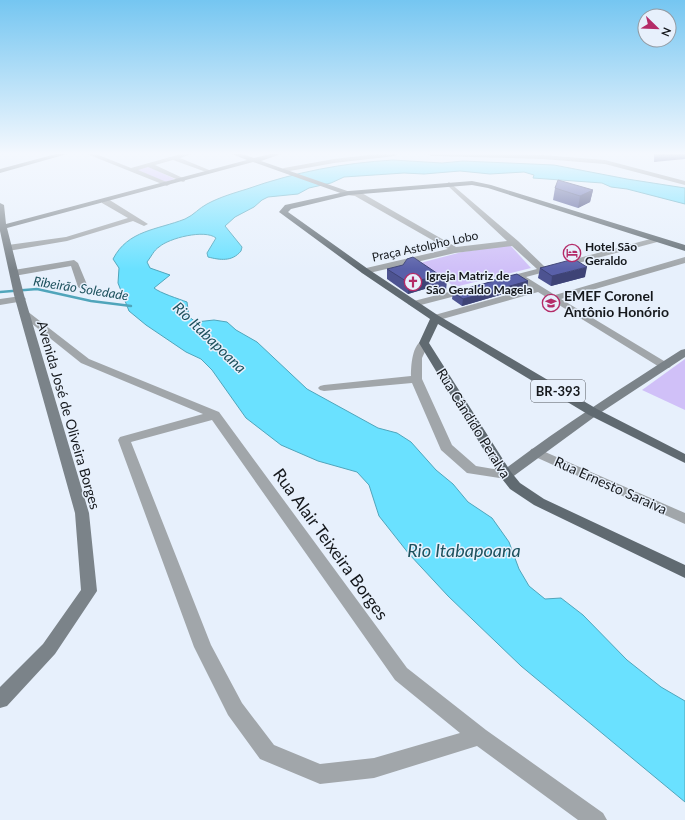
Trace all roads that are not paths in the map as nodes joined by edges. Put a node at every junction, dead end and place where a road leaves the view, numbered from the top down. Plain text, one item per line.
1 (137, 192) edge
2 (357, 192) edge
3 (458, 192) edge
4 (509, 192) edge
5 (349, 193) junction
6 (105, 201) junction
7 (0, 205) edge
8 (134, 218) junction
9 (144, 224) dead end
10 (3, 227) junction
11 (658, 239) junction
12 (514, 242) junction
13 (8, 248) junction
14 (685, 248) edge
15 (451, 251) junction
16 (685, 260) edge
17 (543, 270) junction
18 (365, 271) junction
19 (14, 273) junction
20 (519, 277) junction
21 (497, 282) edge
22 (83, 287) dead end
23 (474, 288) edge
24 (539, 289) junction
25 (20, 298) junction
26 (554, 298) junction
27 (0, 302) edge
28 (413, 304) junction
29 (435, 318) junction
30 (424, 342) junction
31 (685, 352) edge
32 (665, 366) junction
33 (416, 379) junction
34 (324, 388) dead end
35 (593, 412) junction
36 (215, 415) junction
37 (536, 452) junction
38 (685, 459) edge
39 (506, 476) junction
40 (685, 519) edge
41 (685, 572) edge
42 (0, 700) edge
43 (479, 736) junction
44 (596, 820) edge

1 - 6 main road
2 - 5 main road
3 - 12 street
4 - 11 main road
5 - 15 street
5 - 18 main road, BR-393
6 - 8 street
6 - 10 main road
7 - 10 main road, Avenida José de Oliveira Borges
8 - 9 street
8 - 13 street
10 - 13 main road, Avenida José de Oliveira Borges
11 - 14 main road
11 - 17 street
12 - 15 street, Praça Astolpho Lobo
12 - 17 street
13 - 19 main road, Avenida José de Oliveira Borges
15 - 18 street, Praça Astolpho Lobo
16 - 26 street
17 - 20 street
18 - 28 main road, BR-393
19 - 22 street
19 - 25 main road, Avenida José de Oliveira Borges
20 - 21 street
20 - 24 street
23 - 28 street
24 - 26 street
24 - 29 street
25 - 27 street
25 - 36 street
25 - 42 main road, Avenida José de Oliveira Borges
26 - 32 street
28 - 29 main road, BR-393
29 - 30 main road
29 - 35 main road, BR-393
30 - 33 street
30 - 39 main road, Rua Cândido Peralva
31 - 32 main road
32 - 35 main road
33 - 34 street
33 - 39 street
35 - 37 main road
35 - 38 main road, BR-393
36 - 43 street, Rua Alair Teixeira Borges
36 - 43 street
37 - 39 main road
37 - 40 street, Rua Ernesto Saraiva
39 - 41 main road, Rua Cândido Peralva
43 - 44 street, Rua Alair Teixeira Borges

